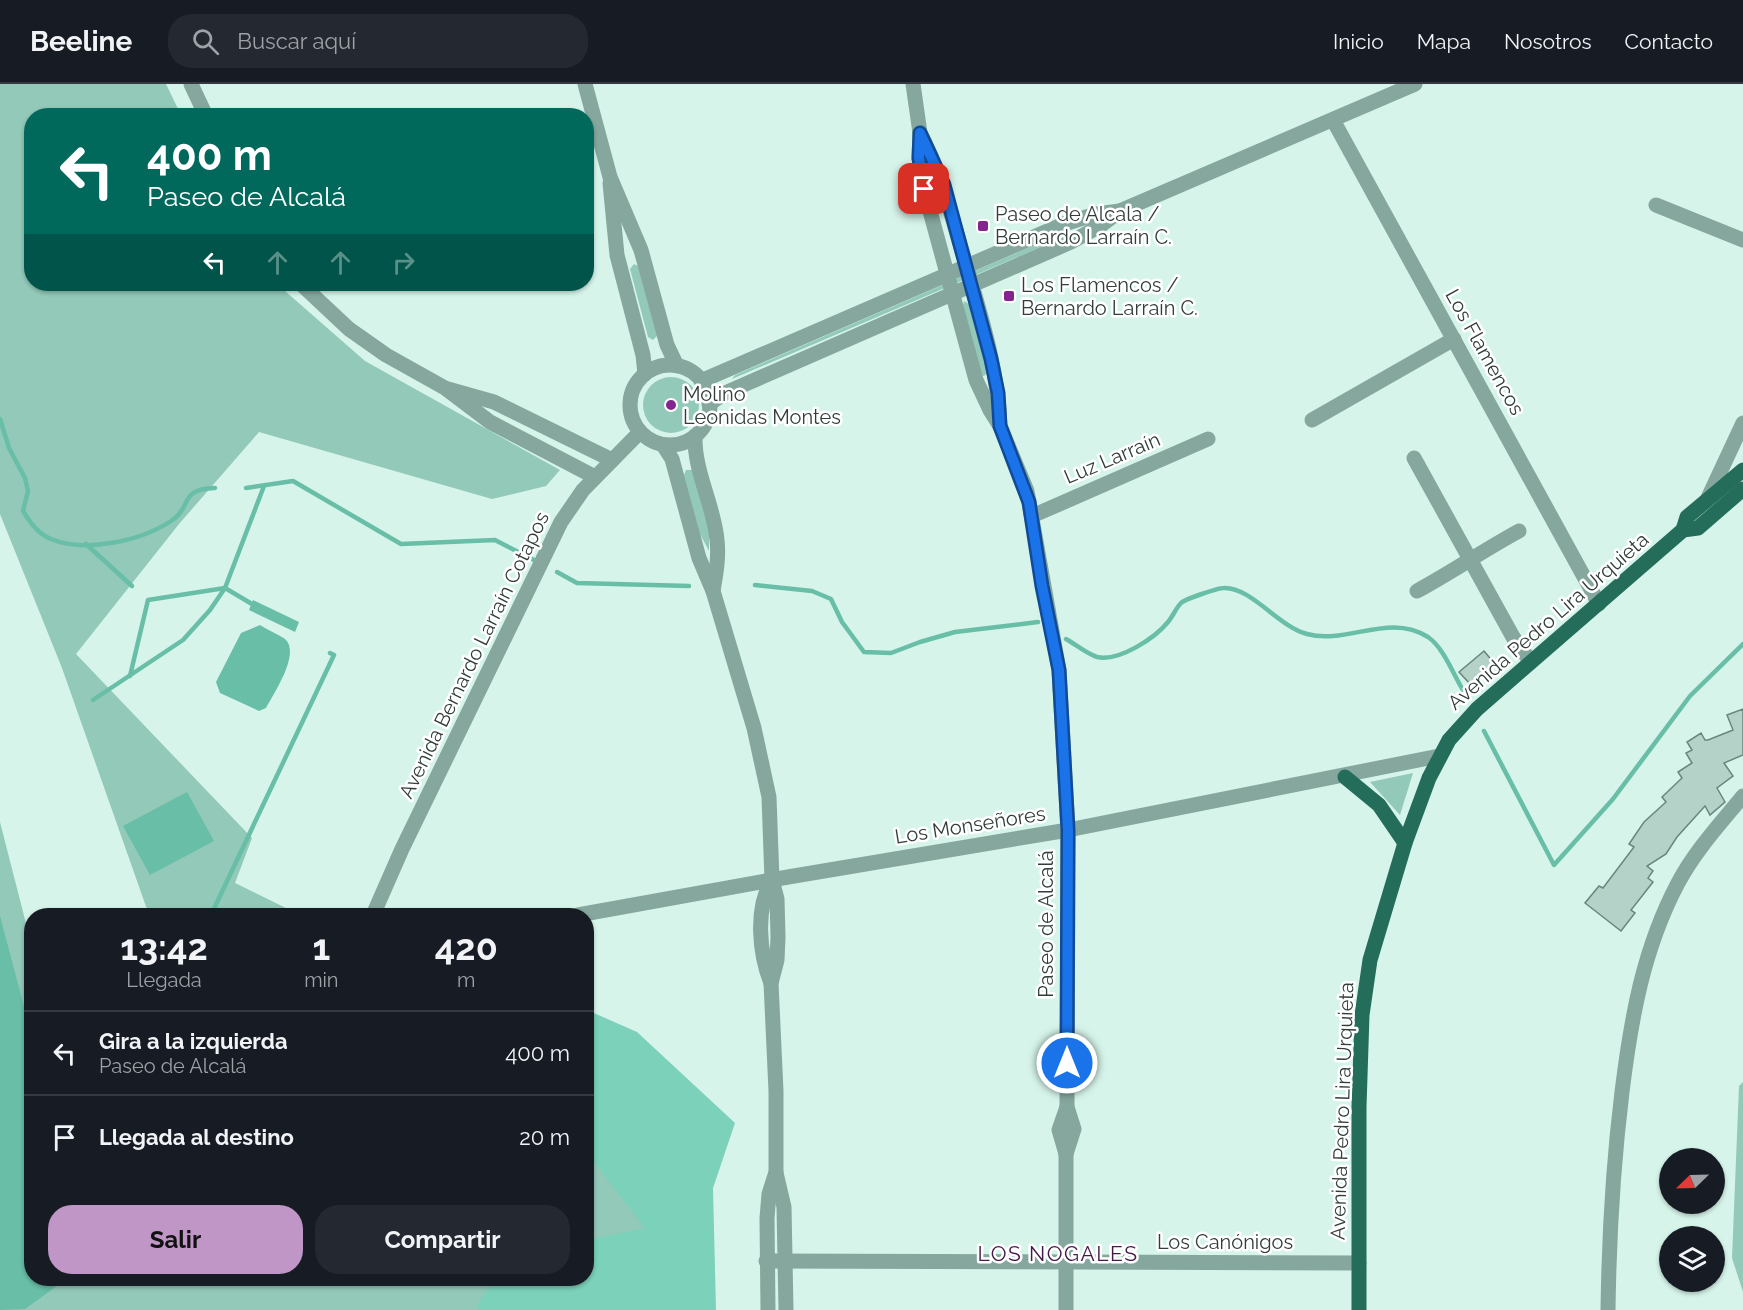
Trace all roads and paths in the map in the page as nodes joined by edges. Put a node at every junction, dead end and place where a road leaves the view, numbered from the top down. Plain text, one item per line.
1 (191, 84) edge
2 (585, 84) edge
3 (913, 84) edge
4 (1415, 84) edge
5 (202, 108) edge
6 (591, 108) edge
7 (594, 117) edge
8 (1333, 120) junction
9 (920, 133) junction
10 (610, 177) junction
11 (1656, 205) dead end
12 (1120, 211) junction
13 (1743, 240) edge
14 (966, 266) junction
15 (946, 274) junction
16 (972, 286) junction
17 (308, 291) edge
18 (952, 295) junction
19 (838, 321) junction
20 (1454, 339) junction
21 (846, 341) junction
22 (677, 366) junction
23 (645, 375) junction
24 (700, 381) junction
25 (445, 388) junction
26 (710, 404) junction
27 (1312, 420) dead end
28 (1743, 423) edge
29 (1000, 426) junction
30 (640, 432) junction
31 (695, 436) junction
32 (1208, 439) dead end
33 (663, 445) junction
34 (1414, 458) dead end
35 (612, 460) junction
36 (1743, 470) edge
37 (596, 477) junction
38 (1743, 489) edge
39 (1707, 498) junction
40 (1032, 516) junction
41 (1683, 530) junction
42 (1519, 531) dead end
43 (1470, 560) junction
44 (713, 591) junction
45 (1417, 591) dead end
46 (1599, 604) junction
47 (1532, 662) junction
48 (1439, 756) junction
49 (1345, 777) junction
50 (1742, 802) edge
51 (1068, 830) junction
52 (1405, 843) junction
53 (772, 880) junction
54 (381, 898) junction
55 (376, 908) edge
56 (386, 908) edge
57 (594, 912) edge
58 (776, 1172) junction
59 (766, 1261) junction
60 (785, 1262) junction
61 (1066, 1263) junction
62 (1359, 1263) junction
63 (768, 1310) edge
64 (786, 1310) edge
65 (1066, 1310) edge
66 (1359, 1310) edge
67 (1608, 1310) edge

1 - 5 street
2 - 6 street
3 - 9 street, Paseo de Alcalá
4 - 8 street
7 - 10 street
8 - 12 street
8 - 20 street, Los Flamencos
9 - 14 street, Paseo de Alcalá
9 - 15 street, Paseo de Alcalá
10 - 22 street
10 - 23 street
11 - 13 street
12 - 14 street
12 - 16 street
14 - 15 street
14 - 16 street, Paseo de Alcalá
15 - 18 street, Paseo de Alcalá
15 - 19 street
16 - 18 street
16 - 29 street, Paseo de Alcalá
17 - 25 street
18 - 21 street
18 - 29 street, Paseo de Alcalá
19 - 21 street
19 - 24 street
20 - 27 street
20 - 46 street, Los Flamencos
21 - 26 street
22 - 23 street
22 - 24 street
23 - 30 street
24 - 26 street
25 - 35 street
25 - 37 street
26 - 31 street
28 - 39 street
29 - 40 street, Paseo de Alcalá
30 - 33 street
30 - 35 street, Avenida Bernardo Larraín Cotapos
31 - 33 street
31 - 44 street
32 - 40 street, Luz Larraín
33 - 44 street
34 - 43 street
35 - 37 street, Avenida Bernardo Larraín Cotapos
36 - 39 main road, Avenida Pedro Lira Urquieta
37 - 54 street, Avenida Bernardo Larraín Cotapos
38 - 41 main road, Avenida Pedro Lira Urquieta
39 - 41 main road, Avenida Pedro Lira Urquieta
40 - 51 street, Paseo de Alcalá
41 - 46 main road, Avenida Pedro Lira Urquieta
42 - 43 street
43 - 45 street
43 - 47 street
44 - 53 street
46 - 47 main road, Avenida Pedro Lira Urquieta
47 - 48 main road, Avenida Pedro Lira Urquieta
48 - 49 street, Los Monseñores
48 - 52 main road, Avenida Pedro Lira Urquieta
49 - 51 street, Los Monseñores
49 - 52 main road
50 - 67 street
51 - 53 street, Los Monseñores
51 - 61 street, Paseo de Alcalá
52 - 62 main road, Avenida Pedro Lira Urquieta
53 - 57 street, Los Monseñores
53 - 58 street
54 - 55 street, Avenida Bernardo Larraín Cotapos
54 - 56 street
58 - 59 street
58 - 60 street
59 - 60 street, Los Canónigos
59 - 63 street
60 - 61 street, Los Canónigos
60 - 64 street
61 - 62 street, Los Canónigos
61 - 65 street, Paseo de Alcalá
62 - 66 main road, Avenida Pedro Lira Urquieta

